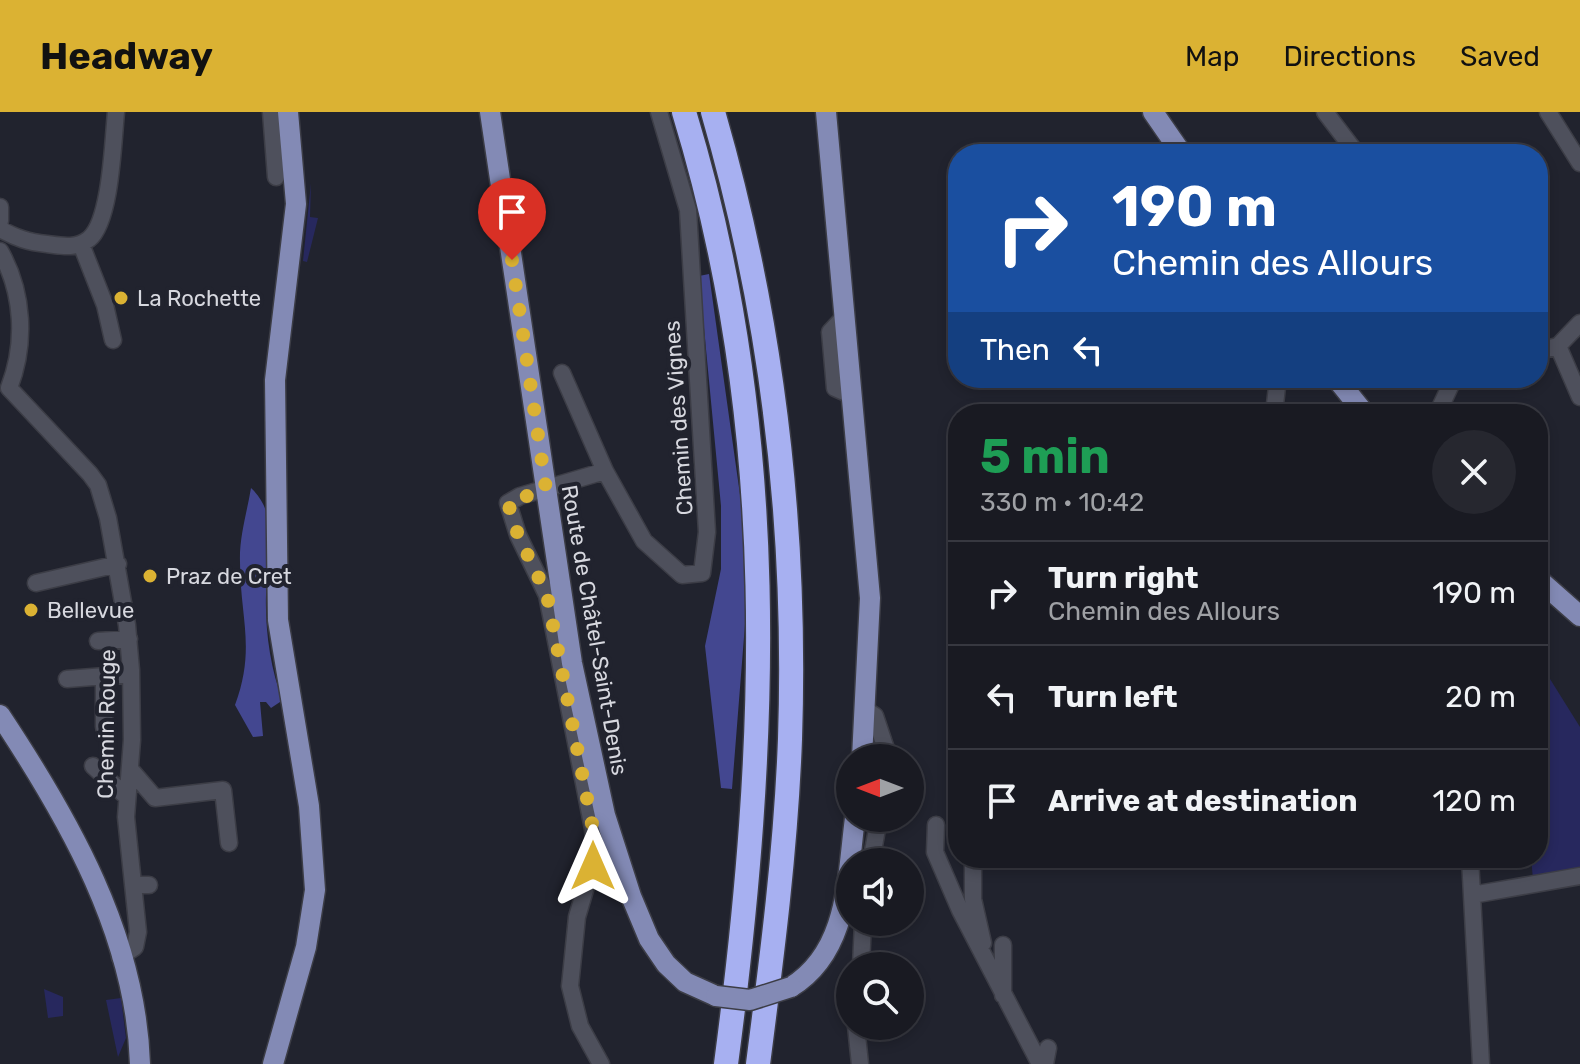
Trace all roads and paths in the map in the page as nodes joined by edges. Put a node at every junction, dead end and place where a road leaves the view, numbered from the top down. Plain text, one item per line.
1 (271, 112) edge
2 (288, 112) edge
3 (490, 112) edge
4 (659, 112) edge
5 (684, 112) edge
6 (713, 112) edge
7 (826, 112) edge
8 (1153, 112) edge
9 (1325, 112) edge
10 (1548, 112) edge
11 (116, 120) edge
12 (1175, 144) edge
13 (1349, 144) edge
14 (121, 153) dead end
15 (1580, 163) edge
16 (276, 177) dead end
17 (0, 207) edge
18 (0, 221) edge
19 (0, 229) edge
20 (20, 240) junction
21 (81, 244) junction
22 (2, 254) edge
23 (1580, 323) edge
24 (113, 340) dead end
25 (1558, 346) junction
26 (1548, 348) edge
27 (562, 373) dead end
28 (5, 385) edge
29 (1344, 388) edge
30 (1580, 397) edge
31 (1357, 404) edge
32 (605, 471) junction
33 (546, 489) junction
34 (118, 564) junction
35 (36, 583) dead end
36 (1548, 589) edge
37 (1580, 616) edge
38 (129, 639) junction
39 (98, 641) dead end
40 (131, 674) junction
41 (104, 676) junction
42 (67, 679) dead end
43 (866, 710) junction
44 (0, 715) edge
45 (104, 727) dead end
46 (863, 744) edge
47 (884, 744) edge
48 (93, 766) dead end
49 (130, 769) junction
50 (127, 797) junction
51 (936, 825) dead end
52 (853, 832) edge
53 (229, 843) dead end
54 (973, 868) edge
55 (1471, 868) edge
56 (1580, 876) edge
57 (1472, 895) junction
58 (1003, 945) dead end
59 (981, 953) junction
60 (120, 957) junction
61 (1003, 996) junction
62 (139, 1040) junction
63 (857, 1040) edge
64 (1044, 1059) edge
65 (127, 1064) edge
66 (140, 1064) edge
67 (273, 1064) edge
68 (601, 1064) edge
69 (726, 1064) edge
70 (758, 1064) edge
71 (860, 1064) edge
72 (1481, 1064) edge

1 - 16 street
2 - 67 main road
3 - 33 main road, Route de Châtel-Saint-Denis
4 - 32 street, Chemin des Vignes
5 - 69 highway
6 - 70 highway
7 - 43 main road
8 - 12 main road
9 - 13 street
10 - 15 street
11 - 14 street
11 - 21 street
17 - 18 street
19 - 20 street
20 - 21 street
20 - 22 street
21 - 24 street
22 - 28 street
23 - 25 street
25 - 26 street
25 - 30 street
27 - 32 street, Chemin des Vignes
28 - 34 street, Chemin Rouge
29 - 31 main road
32 - 33 street
33 - 52 main road, Route de Châtel-Saint-Denis, bridge
33 - 68 street
34 - 35 street
34 - 38 street, Chemin Rouge
36 - 37 main road
38 - 39 street
38 - 40 street, Chemin Rouge
40 - 41 street
40 - 49 street, Chemin Rouge
41 - 42 street
41 - 45 street
43 - 46 main road
43 - 47 street
44 - 60 main road
48 - 50 street
49 - 50 street, Chemin Rouge
49 - 53 street
50 - 60 street, Chemin Rouge
51 - 59 street
54 - 59 street
55 - 57 street
56 - 57 street
57 - 72 street
58 - 61 street
59 - 61 street
60 - 62 main road
61 - 64 street
62 - 65 street
62 - 66 main road
63 - 71 street

